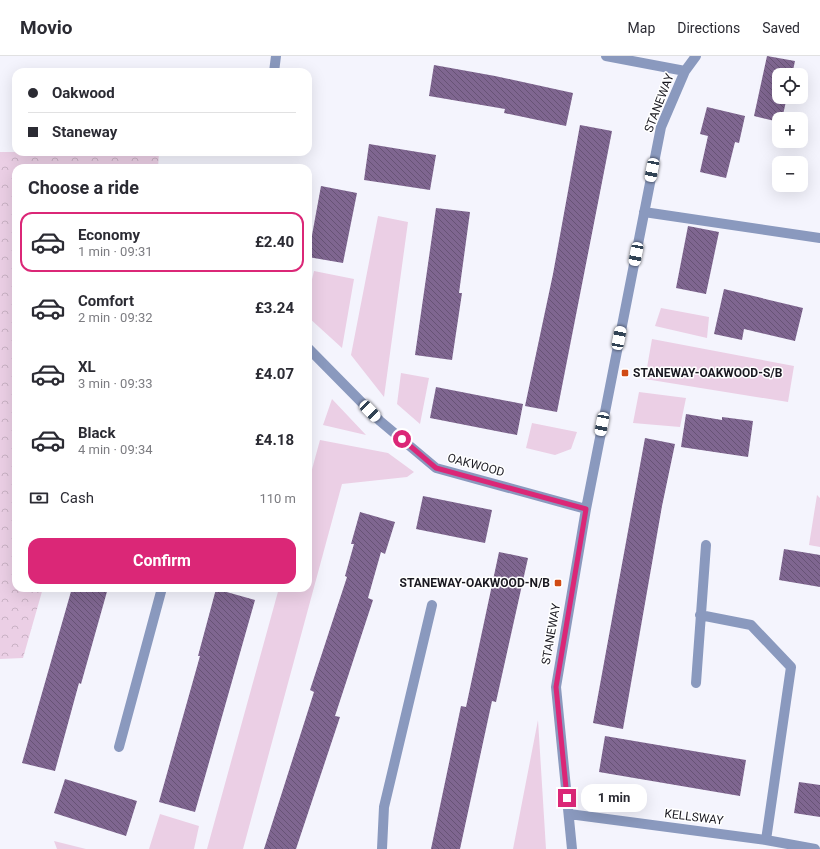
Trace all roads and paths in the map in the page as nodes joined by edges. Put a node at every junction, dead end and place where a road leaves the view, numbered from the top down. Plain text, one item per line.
1 (276, 56) edge
2 (606, 56) edge
3 (696, 56) edge
4 (274, 68) edge
5 (685, 71) junction
6 (644, 212) junction
7 (820, 238) edge
8 (312, 352) edge
9 (586, 509) junction
10 (706, 545) dead end
11 (161, 592) edge
12 (432, 605) dead end
13 (700, 615) junction
14 (696, 683) dead end
15 (118, 747) dead end
16 (569, 814) junction
17 (766, 840) junction
18 (382, 849) edge
19 (572, 849) edge
20 (815, 849) edge

1 - 4 street
2 - 5 street
3 - 5 street, STANEWAY
5 - 6 street, STANEWAY
6 - 7 street
6 - 9 street, STANEWAY
8 - 9 street, OAKWOOD
9 - 16 street, STANEWAY
10 - 13 street
11 - 15 street
12 - 18 street
13 - 14 street
13 - 17 street
16 - 17 street, KELLSWAY
16 - 19 street, STANEWAY
17 - 20 street, KELLSWAY

